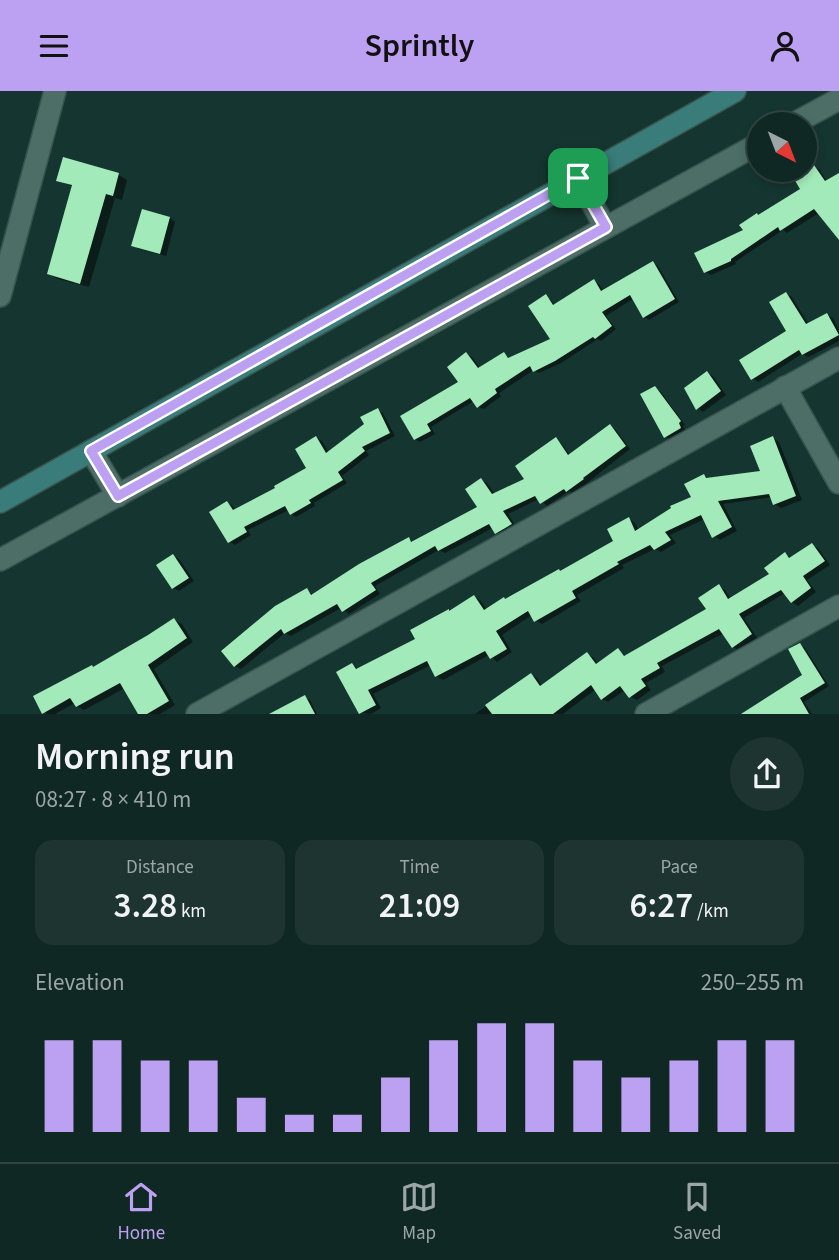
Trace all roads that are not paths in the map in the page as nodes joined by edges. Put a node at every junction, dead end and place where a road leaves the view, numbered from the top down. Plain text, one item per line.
1 (55, 91) edge
2 (735, 91) edge
3 (839, 99) edge
4 (815, 112) edge
5 (747, 150) edge
6 (578, 178) junction
7 (606, 227) junction
8 (0, 296) edge
9 (839, 358) edge
10 (785, 387) junction
11 (91, 451) junction
12 (839, 483) edge
13 (118, 496) junction
14 (0, 502) edge
15 (0, 560) edge
16 (839, 606) edge
17 (197, 714) edge
18 (646, 714) edge

1 - 8 street
2 - 6 main road
3 - 4 street
5 - 7 street
6 - 7 street
6 - 11 main road
7 - 13 street
9 - 10 street
10 - 12 street
10 - 17 street
11 - 13 street
11 - 14 main road
13 - 15 street
16 - 18 street

